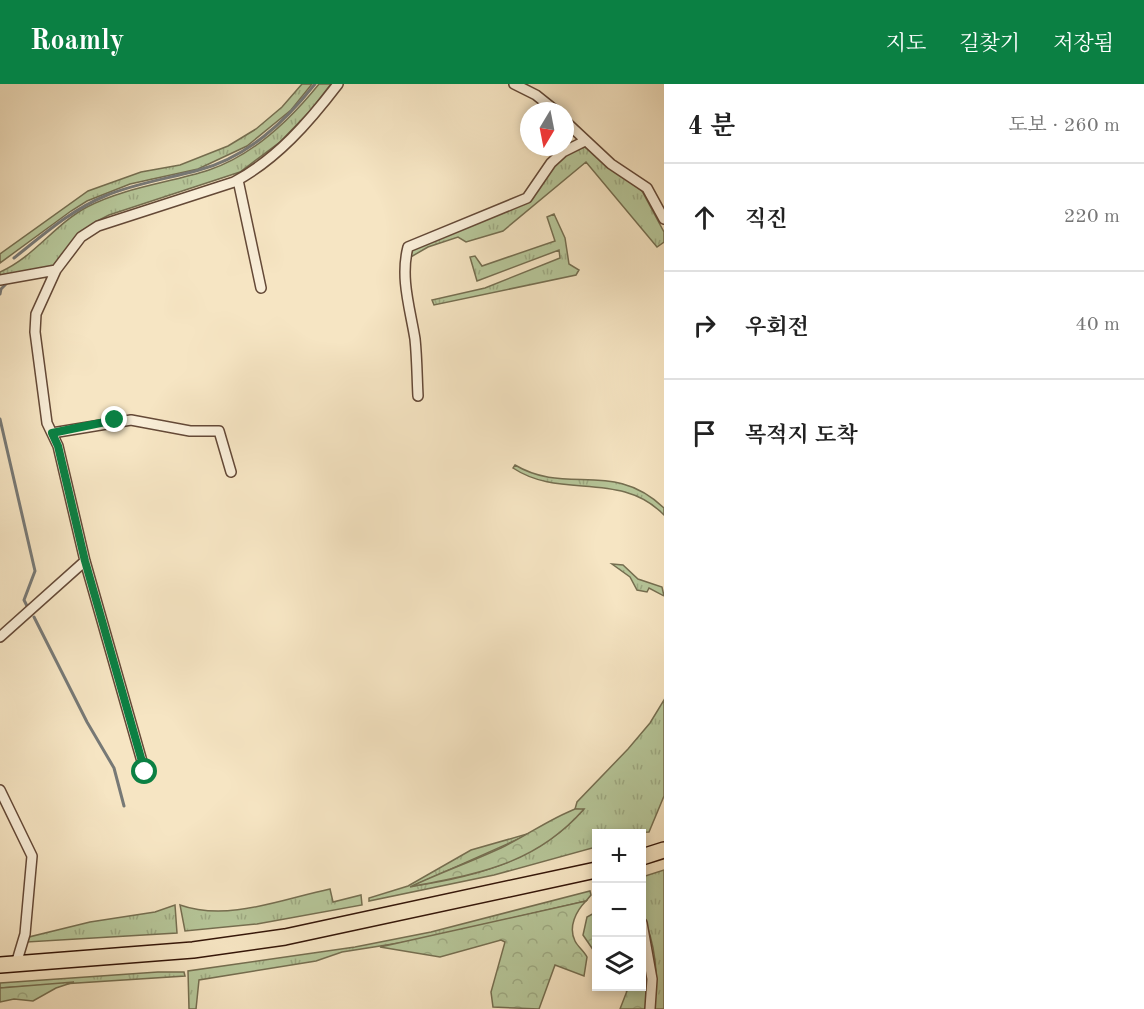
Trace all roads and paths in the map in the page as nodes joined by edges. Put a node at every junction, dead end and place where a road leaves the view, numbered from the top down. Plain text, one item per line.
1 (338, 84) edge
2 (514, 84) edge
3 (545, 102) edge
4 (574, 130) edge
5 (585, 141) junction
6 (238, 180) junction
7 (664, 219) edge
8 (56, 270) junction
9 (0, 280) edge
10 (261, 288) dead end
11 (418, 396) dead end
12 (52, 433) junction
13 (231, 472) dead end
14 (85, 561) junction
15 (0, 637) edge
16 (145, 772) dead end
17 (0, 790) edge
18 (664, 850) edge
19 (646, 856) edge
20 (592, 873) edge
21 (644, 937) edge
22 (16, 964) junction
23 (0, 965) edge
24 (650, 1009) edge

1 - 6 street
2 - 3 street
4 - 5 street
5 - 7 street
5 - 11 street
6 - 8 street
6 - 10 street
8 - 9 street
8 - 12 street
12 - 13 street
12 - 14 street
14 - 15 street
14 - 16 street
17 - 22 street
18 - 19 highway
20 - 22 highway
21 - 24 street
22 - 23 highway

